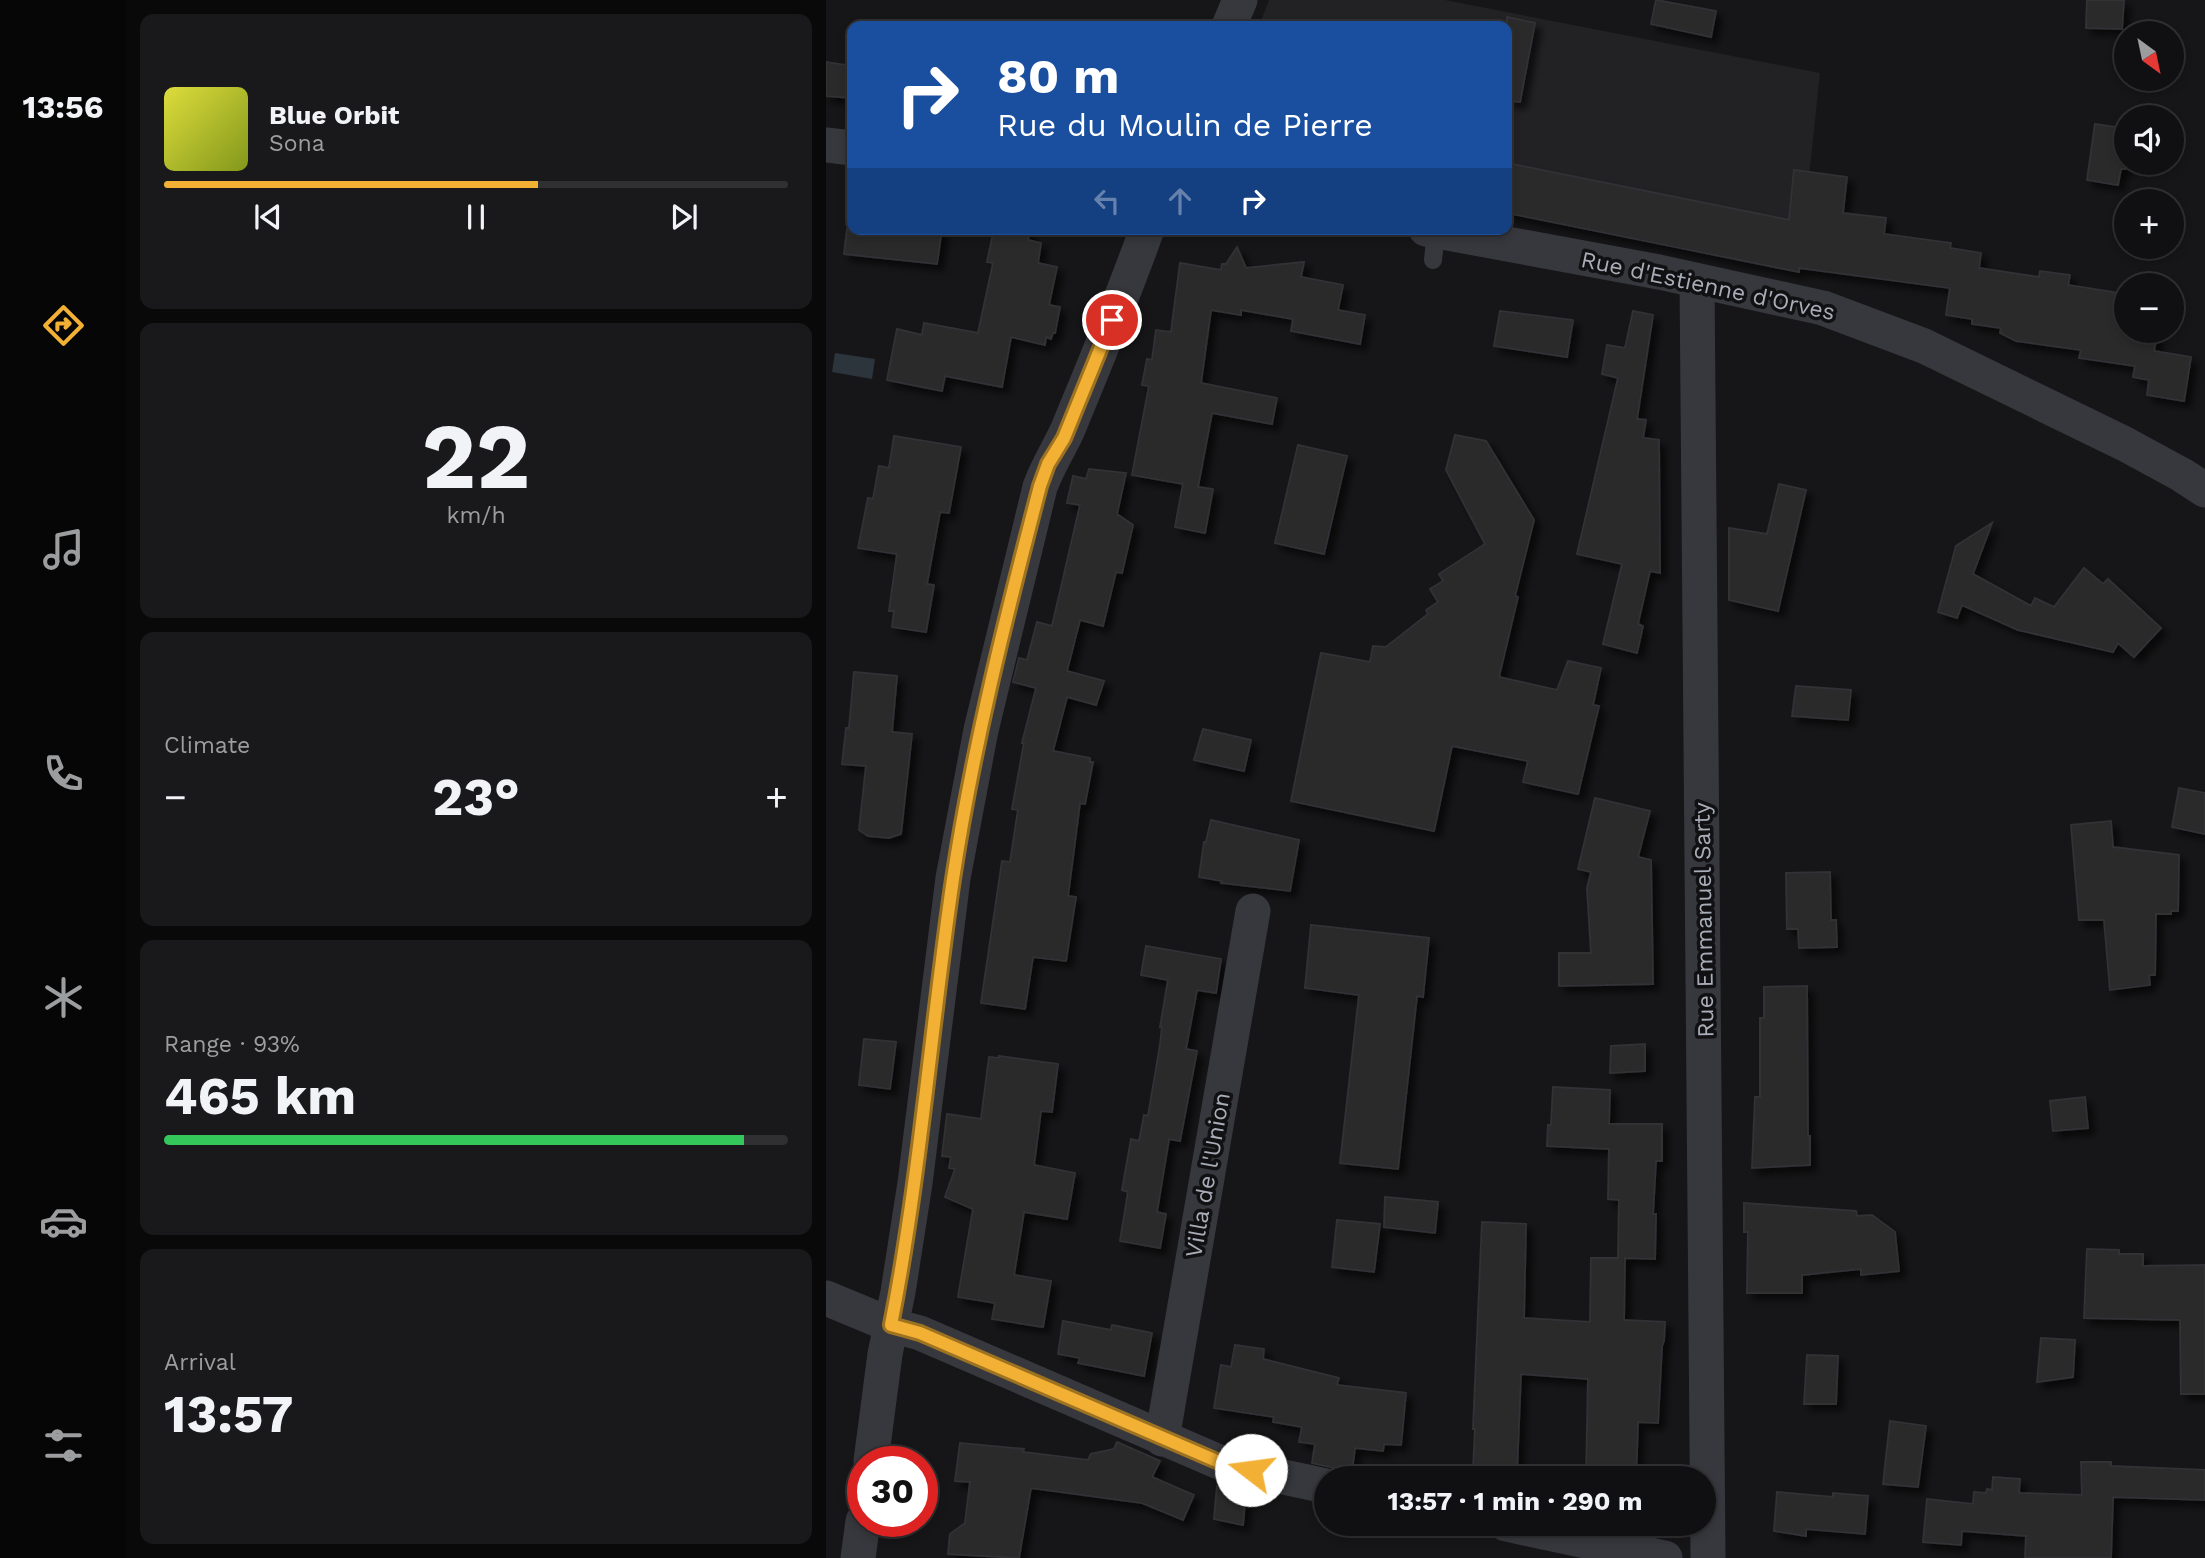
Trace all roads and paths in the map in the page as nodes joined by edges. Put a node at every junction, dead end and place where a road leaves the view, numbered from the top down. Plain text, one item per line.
1 (1240, 0) edge
2 (1231, 21) edge
3 (826, 145) edge
4 (847, 147) edge
5 (1144, 235) edge
6 (1431, 240) edge
7 (1697, 281) junction
8 (2205, 490) edge
9 (1253, 911) dead end
10 (826, 1298) edge
11 (891, 1325) junction
12 (1162, 1439) junction
13 (873, 1446) edge
14 (1314, 1483) edge
15 (1562, 1536) edge
16 (861, 1537) edge
17 (859, 1558) edge
18 (1665, 1558) edge
19 (1708, 1558) edge

1 - 2 street
3 - 4 street
5 - 11 street
6 - 7 street, Rue d'Estienne d'Orves
7 - 8 street, Rue d'Estienne d'Orves
7 - 19 street, Rue Emmanuel Sarty
9 - 12 street, Villa de l'Union
10 - 11 street
11 - 12 street
11 - 13 street
12 - 14 street
15 - 18 street
16 - 17 street

